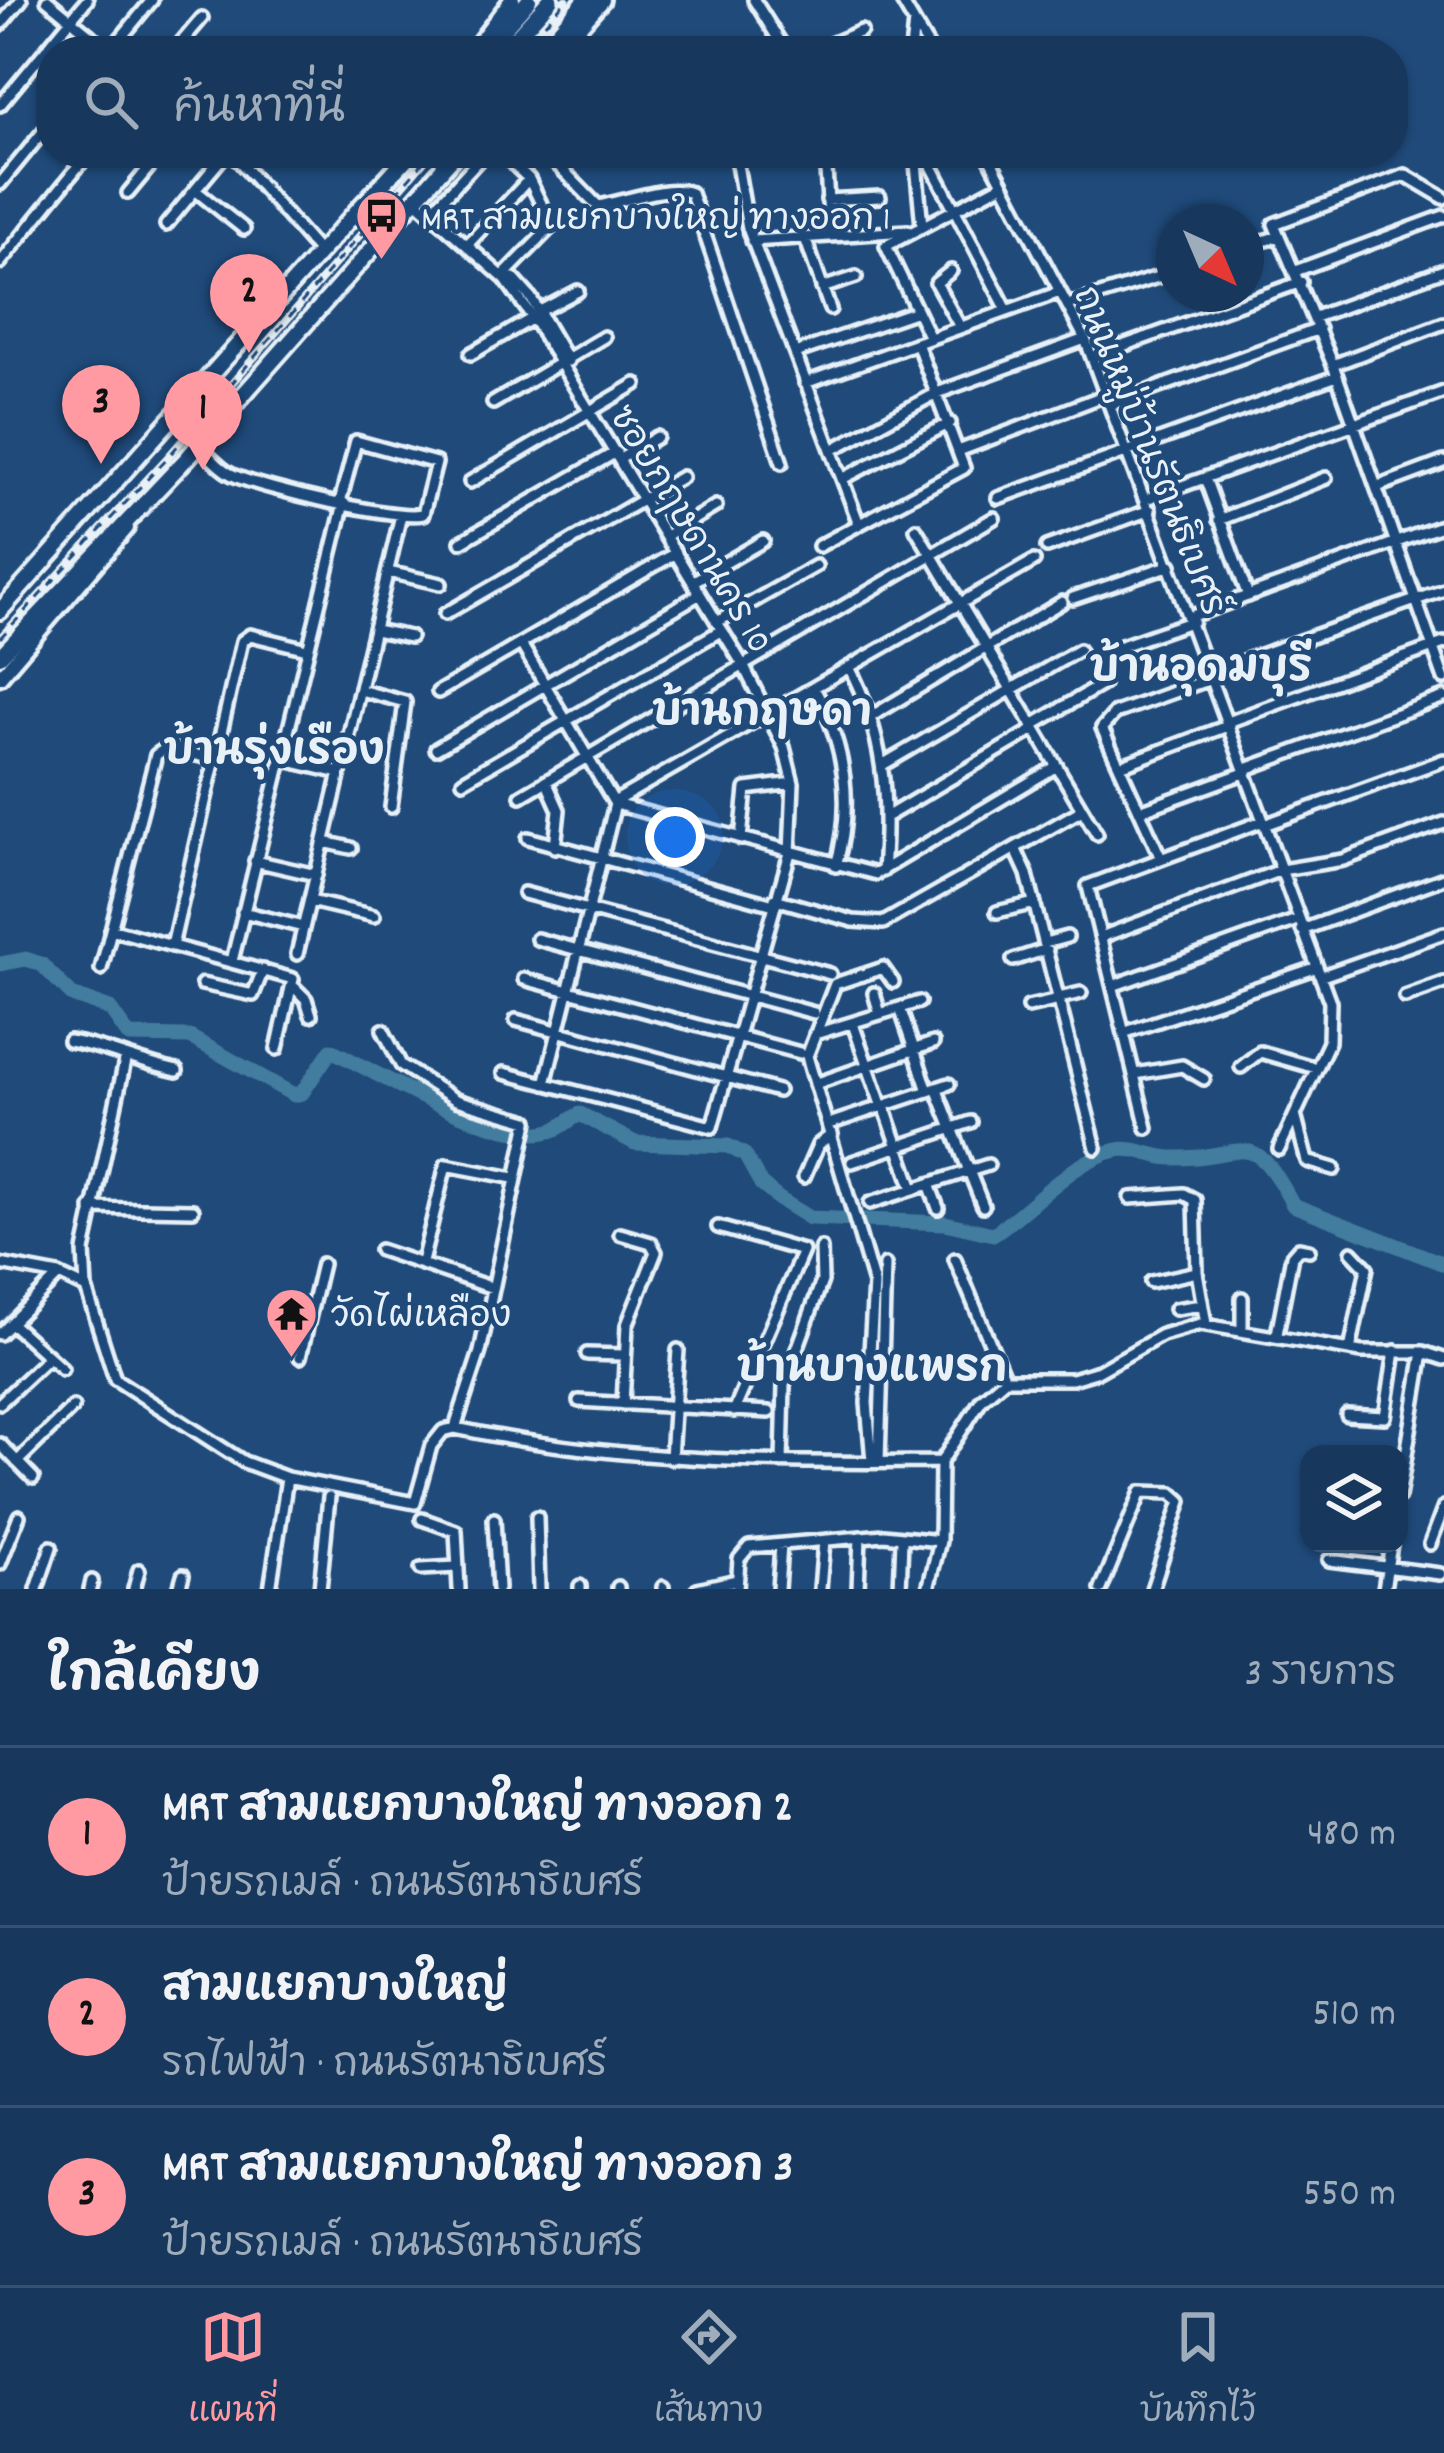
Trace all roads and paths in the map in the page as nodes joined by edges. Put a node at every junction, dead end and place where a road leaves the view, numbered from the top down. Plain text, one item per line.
1 (21, 0) edge
2 (47, 0) edge
3 (87, 0) edge
4 (152, 0) edge
5 (512, 0) edge
6 (529, 0) edge
7 (550, 0) edge
8 (586, 0) edge
9 (606, 0) edge
10 (754, 0) edge
11 (902, 0) edge
12 (202, 18) dead end
13 (71, 20) junction
14 (914, 22) junction
15 (0, 25) edge
16 (861, 31) dead end
17 (58, 36) edge
18 (91, 36) edge
19 (122, 36) edge
20 (187, 36) edge
21 (484, 36) edge
22 (497, 36) edge
23 (518, 36) edge
24 (555, 36) edge
25 (570, 36) edge
26 (777, 36) edge
27 (849, 36) edge
28 (912, 36) edge
29 (923, 36) edge
30 (36, 62) edge
31 (0, 105) edge
32 (36, 140) edge
33 (77, 168) edge
34 (149, 168) edge
35 (215, 168) edge
36 (243, 168) edge
37 (390, 168) edge
38 (397, 168) edge
39 (442, 168) edge
40 (471, 168) edge
41 (518, 168) edge
42 (561, 168) edge
43 (739, 168) edge
44 (826, 168) edge
45 (915, 168) edge
46 (932, 168) edge
47 (995, 168) edge
48 (529, 179) junction
49 (0, 184) edge
50 (1003, 184) junction
51 (195, 190) junction
52 (128, 193) dead end
53 (880, 196) dead end
54 (1444, 198) edge
55 (414, 199) junction
56 (827, 200) junction
57 (953, 211) junction
58 (357, 212) junction
59 (430, 214) junction
60 (1444, 217) edge
61 (166, 225) dead end
62 (917, 228) junction
63 (244, 230) dead end
64 (830, 235) junction
65 (1278, 236) junction
66 (805, 238) junction
67 (752, 241) junction
68 (1264, 241) edge
69 (467, 245) junction
70 (319, 252) junction
71 (0, 262) edge
72 (1444, 270) edge
73 (951, 271) dead end
74 (1299, 276) junction
75 (856, 277) dead end
76 (504, 278) junction
77 (1156, 278) edge
78 (822, 288) junction
79 (578, 291) dead end
80 (1060, 292) junction
81 (1068, 305) junction
82 (830, 309) dead end
83 (1007, 310) junction
84 (916, 311) junction
85 (536, 314) junction
86 (1316, 317) junction
87 (1444, 323) edge
88 (960, 327) junction
89 (1319, 329) junction
90 (604, 337) dead end
91 (930, 338) junction
92 (1085, 339) junction
93 (917, 343) junction
94 (795, 353) junction
95 (471, 354) dead end
96 (1092, 357) junction
97 (566, 366) junction
98 (1335, 370) junction
99 (805, 383) junction
100 (636, 384) dead end
101 (1444, 392) edge
102 (938, 393) junction
103 (1108, 400) junction
104 (493, 403) dead end
105 (592, 411) junction
106 (950, 423) junction
107 (1355, 426) junction
108 (657, 437) dead end
109 (198, 445) junction
110 (961, 449) junction
111 (832, 450) junction
112 (1126, 452) junction
113 (618, 456) junction
114 (1444, 462) edge
115 (782, 463) dead end
116 (682, 477) dead end
117 (844, 478) junction
118 (1205, 478) junction
119 (1326, 478) dead end
120 (470, 482) dead end
121 (1377, 487) junction
122 (645, 499) junction
123 (998, 499) dead end
124 (342, 503) junction
125 (1148, 504) junction
126 (716, 506) dead end
127 (142, 507) junction
128 (401, 515) junction
129 (994, 518) dead end
130 (1220, 520) junction
131 (859, 524) junction
132 (1444, 525) edge
133 (916, 529) dead end
134 (666, 536) junction
135 (763, 541) dead end
136 (461, 542) dead end
137 (1396, 542) junction
138 (819, 546) dead end
139 (1047, 547) dead end
140 (676, 553) junction
141 (932, 555) junction
142 (1034, 561) dead end
143 (816, 566) dead end
144 (1171, 566) junction
145 (388, 572) junction
146 (694, 581) junction
147 (441, 584) dead end
148 (1444, 590) edge
149 (700, 594) junction
150 (1248, 596) junction
151 (1417, 599) junction
152 (959, 603) junction
153 (1, 609) edge
154 (445, 614) dead end
155 (1192, 619) junction
156 (719, 626) junction
157 (375, 630) junction
158 (410, 637) dead end
159 (521, 644) junction
160 (1439, 645) edge
161 (986, 647) junction
162 (307, 649) junction
163 (1079, 650) dead end
164 (1107, 651) dead end
165 (0, 656) edge
166 (743, 665) junction
167 (849, 667) junction
168 (1212, 675) junction
169 (0, 677) edge
170 (1444, 679) edge
171 (546, 684) junction
172 (1102, 684) dead end
173 (814, 688) junction
174 (360, 690) junction
175 (1011, 690) junction
176 (438, 692) dead end
177 (1444, 697) edge
178 (770, 712) junction
179 (872, 716) junction
180 (568, 719) junction
181 (1229, 723) junction
182 (1034, 727) junction
183 (436, 748) dead end
184 (589, 754) junction
185 (214, 759) junction
186 (281, 759) junction
187 (1444, 760) edge
188 (884, 764) junction
189 (1057, 766) junction
190 (1120, 766) junction
191 (1246, 771) junction
192 (340, 773) junction
193 (463, 781) dead end
194 (546, 781) junction
195 (794, 783) junction
196 (520, 796) dead end
197 (615, 803) junction
198 (391, 807) dead end
199 (1082, 811) junction
200 (1140, 811) junction
201 (886, 817) junction
202 (1264, 823) junction
203 (1444, 823) edge
204 (1096, 834) dead end
205 (528, 838) dead end
206 (741, 839) junction
207 (324, 842) junction
208 (555, 847) junction
209 (351, 848) dead end
210 (1016, 850) junction
211 (790, 853) junction
212 (1160, 856) junction
213 (604, 859) junction
214 (254, 861) junction
215 (836, 866) junction
216 (1281, 870) junction
217 (884, 871) junction
218 (316, 874) junction
219 (1444, 878) edge
220 (524, 893) dead end
221 (310, 901) junction
222 (774, 902) junction
223 (1035, 903) junction
224 (589, 911) junction
225 (243, 912) junction
226 (997, 912) dead end
227 (374, 916) dead end
228 (1300, 925) junction
229 (303, 927) junction
230 (113, 930) junction
231 (1444, 933) edge
232 (1067, 937) dead end
233 (1101, 937) junction
234 (537, 939) dead end
235 (172, 946) junction
236 (1046, 946) junction
237 (579, 951) junction
238 (297, 954) dead end
239 (760, 957) junction
240 (1013, 960) dead end
241 (232, 962) junction
242 (101, 969) dead end
243 (263, 970) junction
244 (1318, 972) junction
245 (830, 974) dead end
246 (524, 979) dead end
247 (893, 982) dead end
248 (202, 983) dead end
249 (1444, 983) edge
250 (1114, 985) junction
251 (295, 988) junction
252 (568, 990) junction
253 (874, 993) dead end
254 (1081, 993) dead end
255 (749, 997) junction
256 (1405, 998) dead end
257 (1059, 999) junction
258 (919, 1002) dead end
259 (1028, 1007) dead end
260 (900, 1008) junction
261 (814, 1013) dead end
262 (311, 1015) dead end
263 (880, 1015) junction
264 (516, 1020) dead end
265 (853, 1024) junction
266 (383, 1030) dead end
267 (557, 1032) junction
268 (1126, 1032) junction
269 (814, 1034) junction
270 (738, 1036) junction
271 (69, 1041) dead end
272 (933, 1042) dead end
273 (277, 1049) dead end
274 (913, 1049) junction
275 (800, 1053) dead end
276 (125, 1061) junction
277 (867, 1066) junction
278 (1240, 1067) dead end
279 (1316, 1068) junction
280 (177, 1071) dead end
281 (504, 1073) dead end
282 (1135, 1074) junction
283 (728, 1076) junction
284 (1204, 1079) dead end
285 (545, 1084) junction
286 (815, 1084) junction
287 (950, 1084) dead end
288 (932, 1090) junction
289 (778, 1091) dead end
290 (883, 1106) junction
291 (1295, 1115) junction
292 (971, 1122) dead end
293 (1147, 1127) dead end
294 (830, 1129) junction
295 (952, 1130) junction
296 (898, 1148) junction
297 (1096, 1148) dead end
298 (1279, 1149) dead end
299 (852, 1162) dead end
300 (988, 1165) dead end
301 (1334, 1169) dead end
302 (968, 1172) junction
303 (804, 1177) dead end
304 (514, 1178) junction
305 (929, 1184) junction
306 (913, 1189) junction
307 (1130, 1198) dead end
308 (870, 1203) dead end
309 (983, 1206) dead end
310 (91, 1208) junction
311 (938, 1208) dead end
312 (193, 1210) dead end
313 (718, 1227) dead end
314 (620, 1234) dead end
315 (821, 1248) dead end
316 (380, 1250) dead end
317 (1309, 1250) dead end
318 (1352, 1252) dead end
319 (955, 1259) dead end
320 (422, 1262) junction
321 (322, 1264) dead end
322 (1, 1265) edge
323 (885, 1265) dead end
324 (1197, 1272) junction
325 (59, 1276) junction
326 (1151, 1282) dead end
327 (86, 1288) junction
328 (493, 1288) junction
329 (1242, 1298) dead end
330 (1202, 1305) junction
331 (1175, 1309) dead end
332 (11, 1324) junction
333 (1206, 1324) junction
334 (1242, 1327) junction
335 (0, 1334) edge
336 (1276, 1334) junction
337 (678, 1350) dead end
338 (1350, 1350) junction
339 (1395, 1351) junction
340 (1424, 1352) junction
341 (587, 1354) dead end
342 (623, 1355) junction
343 (49, 1358) junction
344 (300, 1358) dead end
345 (1444, 1359) edge
346 (62, 1369) dead end
347 (1005, 1379) junction
348 (579, 1401) dead end
349 (0, 1403) edge
350 (623, 1404) junction
351 (674, 1406) junction
352 (73, 1408) dead end
353 (734, 1411) junction
354 (769, 1412) dead end
355 (1347, 1415) dead end
356 (455, 1428) junction
357 (0, 1444) edge
358 (1406, 1445) edge
359 (671, 1458) junction
360 (15, 1459) junction
361 (875, 1461) junction
362 (782, 1462) junction
363 (941, 1462) junction
364 (0, 1469) edge
365 (33, 1478) dead end
366 (286, 1478) junction
367 (329, 1497) dead end
368 (1444, 1507) edge
369 (20, 1516) dead end
370 (537, 1517) dead end
371 (422, 1519) dead end
372 (494, 1519) dead end
373 (860, 1537) junction
374 (902, 1540) junction
375 (824, 1541) junction
376 (940, 1541) junction
377 (1430, 1544) dead end
378 (781, 1545) junction
379 (51, 1547) dead end
380 (1390, 1553) edge
381 (1329, 1560) dead end
382 (0, 1564) edge
383 (458, 1568) junction
384 (1387, 1568) junction
385 (421, 1569) dead end
386 (140, 1570) dead end
387 (1440, 1574) dead end
388 (183, 1575) dead end
389 (737, 1585) edge
390 (37, 1589) edge
391 (134, 1589) edge
392 (179, 1589) edge
393 (270, 1589) edge
394 (320, 1589) edge
395 (459, 1589) edge
396 (498, 1589) edge
397 (539, 1589) edge
398 (698, 1589) edge
399 (778, 1589) edge
400 (820, 1589) edge
401 (858, 1589) edge
402 (900, 1589) edge
403 (928, 1589) edge
404 (1100, 1589) edge
405 (1151, 1589) edge
406 (1384, 1589) edge

1 - 15 street
2 - 13 street
3 - 13 street
4 - 19 street
5 - 21 main road
6 - 22 main road
7 - 23 highway
8 - 24 highway
9 - 25 main road
10 - 26 street
11 - 14 street
12 - 20 street
13 - 17 street
13 - 18 street
14 - 28 street
14 - 29 street
16 - 27 street
30 - 31 street
32 - 49 street
33 - 71 street
34 - 52 street
35 - 51 street
36 - 70 street
37 - 58 main road
38 - 58 highway
39 - 55 main road
40 - 59 street
41 - 48 street
42 - 115 street
43 - 67 street
44 - 56 street
45 - 62 street
46 - 57 street
47 - 50 street, ถนนหมู่บ้านรัตนธิเบศร์
48 - 69 street
48 - 76 street
50 - 57 street
50 - 80 street, ถนนหมู่บ้านรัตนธิเบศร์
51 - 61 street
51 - 63 street
53 - 56 street
54 - 65 street
55 - 59 street, ซอยกฤษดานคร 10
55 - 109 main road
56 - 64 street
57 - 62 street
57 - 83 street
58 - 70 main road
59 - 69 street, ซอยกฤษดานคร 10
60 - 74 street
62 - 64 street
62 - 84 street
64 - 66 street
65 - 68 street
65 - 74 street
66 - 67 street
66 - 78 street
67 - 94 street
69 - 76 street, ซอยกฤษดานคร 10
70 - 153 main road
72 - 86 street
73 - 88 street
74 - 86 street
74 - 96 street
75 - 78 street
76 - 85 street, ซอยกฤษดานคร 10
77 - 81 street
78 - 82 street
79 - 85 street
80 - 81 street, ถนนหมู่บ้านรัตนธิเบศร์
80 - 83 street
81 - 92 street, ถนนหมู่บ้านรัตนธิเบศร์
83 - 88 street
84 - 91 street
84 - 94 street
85 - 95 street
85 - 97 street, ซอยกฤษดานคร 10
86 - 89 street
87 - 98 street
88 - 91 street
89 - 98 street
89 - 103 street
90 - 97 street
91 - 93 street
92 - 96 street, ถนนหมู่บ้านรัตนธิเบศร์
92 - 102 street
93 - 99 street
93 - 102 street
94 - 99 street
96 - 103 street, ถนนหมู่บ้านรัตนธิเบศร์
97 - 104 street
97 - 105 street, ซอยกฤษดานคร 10
98 - 107 street
98 - 112 street
99 - 111 street
100 - 105 street
101 - 107 street
102 - 106 street
102 - 111 street
103 - 110 street
103 - 112 street, ถนนหมู่บ้านรัตนธิเบศร์
105 - 113 street, ซอยกฤษดานคร 10
105 - 120 street
106 - 110 street
106 - 117 street
107 - 118 street
107 - 121 street
108 - 113 street
109 - 124 street
109 - 127 main road
110 - 131 street
111 - 117 street
112 - 123 street
112 - 125 street, ถนนหมู่บ้านรัตนธิเบศร์
113 - 122 street, ซอยกฤษดานคร 10
113 - 136 street
114 - 121 street
116 - 122 street
117 - 131 street
118 - 125 street
118 - 130 street
119 - 130 street
121 - 137 street
122 - 134 street, ซอยกฤษดานคร 10
122 - 154 street
124 - 128 street
124 - 128 street
124 - 162 street
125 - 139 street
125 - 144 street, ถนนหมู่บ้านรัตนธิเบศร์
126 - 134 street
127 - 165 main road
127 - 169 main road
128 - 145 street
129 - 141 street
130 - 150 street
131 - 138 street
132 - 137 street
133 - 141 street
134 - 140 street, ซอยกฤษดานคร 10
135 - 146 street
137 - 150 street
137 - 151 street
140 - 146 street, ซอยกฤษดานคร 10
140 - 159 street
141 - 152 street
141 - 166 street
142 - 152 street
143 - 156 street
144 - 155 street, ถนนหมู่บ้านรัตนธิเบศร์
144 - 161 street
145 - 147 street
145 - 157 street
146 - 149 street, ซอยกฤษดานคร 10
148 - 151 street
149 - 156 street, ซอยกฤษดานคร 10
149 - 171 street
150 - 155 street
151 - 160 street
151 - 168 street
152 - 161 street
152 - 167 street
155 - 164 street
155 - 168 street, ถนนหมู่บ้านรัตนธิเบศร์
156 - 166 street, ซอยกฤษดานคร 10
156 - 180 street
157 - 158 street
157 - 174 street
159 - 171 street
159 - 176 street
160 - 170 street
160 - 181 street
161 - 175 street
161 - 179 street
162 - 185 street
162 - 186 street
163 - 175 street
166 - 178 street, ซอยกฤษดานคร 10
166 - 184 street
167 - 173 street
167 - 179 street
168 - 181 street, ถนนหมู่บ้านรัตนธิเบศร์
168 - 190 street
171 - 180 street
171 - 183 street
172 - 182 street
173 - 178 street
173 - 215 street
174 - 192 street
174 - 198 street
175 - 182 street
175 - 188 street
177 - 191 street
178 - 195 street, ซอยกฤษดานคร 10
178 - 197 street
179 - 188 street
180 - 184 street
180 - 193 street
181 - 190 street
181 - 191 street, ถนนหมู่บ้านรัตนธิเบศร์
182 - 189 street
182 - 201 street
184 - 194 street
184 - 197 street
185 - 230 street
185 - 235 street
186 - 192 street
186 - 214 street
187 - 202 street
188 - 201 street
189 - 199 street
189 - 217 street
190 - 200 street
191 - 200 street
191 - 202 street, ถนนหมู่บ้านรัตนธิเบศร์
192 - 207 street
194 - 196 street
194 - 208 street
195 - 206 street
195 - 211 street, ซอยกฤษดานคร 10
197 - 206 street
197 - 213 street
199 - 204 street
199 - 210 street
200 - 212 street
201 - 217 street
202 - 212 street
202 - 216 street, ถนนหมู่บ้านรัตนธิเบศร์
203 - 216 street
205 - 208 street
206 - 211 street
207 - 209 street
207 - 218 street
208 - 213 street
210 - 222 street
210 - 223 street
211 - 215 street
211 - 222 street, ซอยกฤษดานคร 10
212 - 233 street
213 - 222 street
213 - 224 street
214 - 218 street
214 - 225 street
215 - 217 street
216 - 228 street, ถนนหมู่บ้านรัตนธิเบศร์
216 - 233 street
218 - 221 street
219 - 228 street
220 - 224 street
221 - 227 street
221 - 229 street
222 - 239 street, ซอยกฤษดานคร 10
223 - 226 street
223 - 236 street
224 - 237 street
224 - 239 street
225 - 229 street
225 - 241 street
228 - 244 street, ถนนหมู่บ้านรัตนธิเบศร์
228 - 250 street
229 - 238 street
230 - 235 street
230 - 242 street
231 - 244 street
232 - 236 street
233 - 250 street
234 - 237 street
235 - 241 street
236 - 240 street
236 - 257 street
237 - 252 street
237 - 255 street
239 - 245 street
239 - 255 street, ซอยกฤษดานคร 10
241 - 243 street
243 - 248 street
243 - 251 street
244 - 268 street
244 - 279 street, ถนนหมู่บ้านรัตนธิเบศร์
246 - 252 street
247 - 269 street
249 - 256 street
250 - 268 street
251 - 262 street
251 - 273 street
252 - 267 street
252 - 270 street
253 - 263 street
254 - 257 street
255 - 261 street
255 - 270 street, ซอยกฤษดานคร 10
257 - 259 street
257 - 297 street
258 - 260 street
260 - 263 street
260 - 274 street
263 - 265 street
264 - 267 street
265 - 269 street
265 - 277 street
266 - 304 street
267 - 283 street
267 - 285 street
268 - 282 street
269 - 286 street
270 - 275 street
270 - 283 street, ซอยกฤษดานคร 10
271 - 276 street
272 - 274 street
274 - 277 street
274 - 288 street
276 - 280 street
276 - 310 street
277 - 286 street
277 - 290 street
278 - 279 street
279 - 291 street, ถนนหมู่บ้านรัตนธิเบศร์
281 - 285 street
282 - 284 street
282 - 293 street
283 - 285 street, ซอยกฤษดานคร 10
283 - 289 street
286 - 294 street
287 - 288 street
288 - 290 street
288 - 295 street
290 - 294 street
290 - 296 street
291 - 298 street, ถนนหมู่บ้านรัตนธิเบศร์
291 - 301 street
292 - 295 street
294 - 303 street
294 - 361 street
295 - 296 street
295 - 302 street
296 - 299 street
296 - 306 street
300 - 302 street
302 - 305 street
302 - 309 street
304 - 320 street
304 - 328 street
305 - 306 street
305 - 311 street
306 - 308 street
307 - 324 street
310 - 312 street
310 - 327 street
313 - 353 street
314 - 342 street
315 - 362 street
316 - 320 street
317 - 336 street
318 - 338 street
319 - 347 street
320 - 328 street
321 - 344 street
322 - 325 street
323 - 361 street
324 - 326 street
324 - 330 street
325 - 327 street
325 - 332 street
327 - 366 street
328 - 356 street
329 - 334 street
330 - 331 street
330 - 333 street
332 - 335 street
332 - 343 street
333 - 334 street
333 - 347 street
334 - 336 street
336 - 338 street
337 - 351 street
338 - 339 street
339 - 340 street
339 - 355 street
340 - 345 street
340 - 358 street
341 - 342 street
342 - 350 street
343 - 346 street
343 - 349 street
347 - 363 street
348 - 350 street
350 - 351 street
351 - 353 street
351 - 359 street
352 - 360 street
353 - 354 street
356 - 359 street
356 - 366 street
357 - 360 street
359 - 362 street
360 - 364 street
360 - 365 street
361 - 362 street
361 - 363 street
363 - 376 street
366 - 393 street
367 - 394 street
368 - 377 street
369 - 382 street
370 - 397 street
371 - 383 street
372 - 396 street
373 - 374 street
373 - 375 street
373 - 401 street
374 - 376 street
374 - 402 street
375 - 378 street
375 - 400 street
376 - 403 street
378 - 389 street
378 - 399 street
379 - 390 street
380 - 384 street
381 - 384 street
383 - 385 street
383 - 395 street
384 - 387 street
384 - 406 street
386 - 391 street
388 - 392 street
389 - 398 street
404 - 405 street

